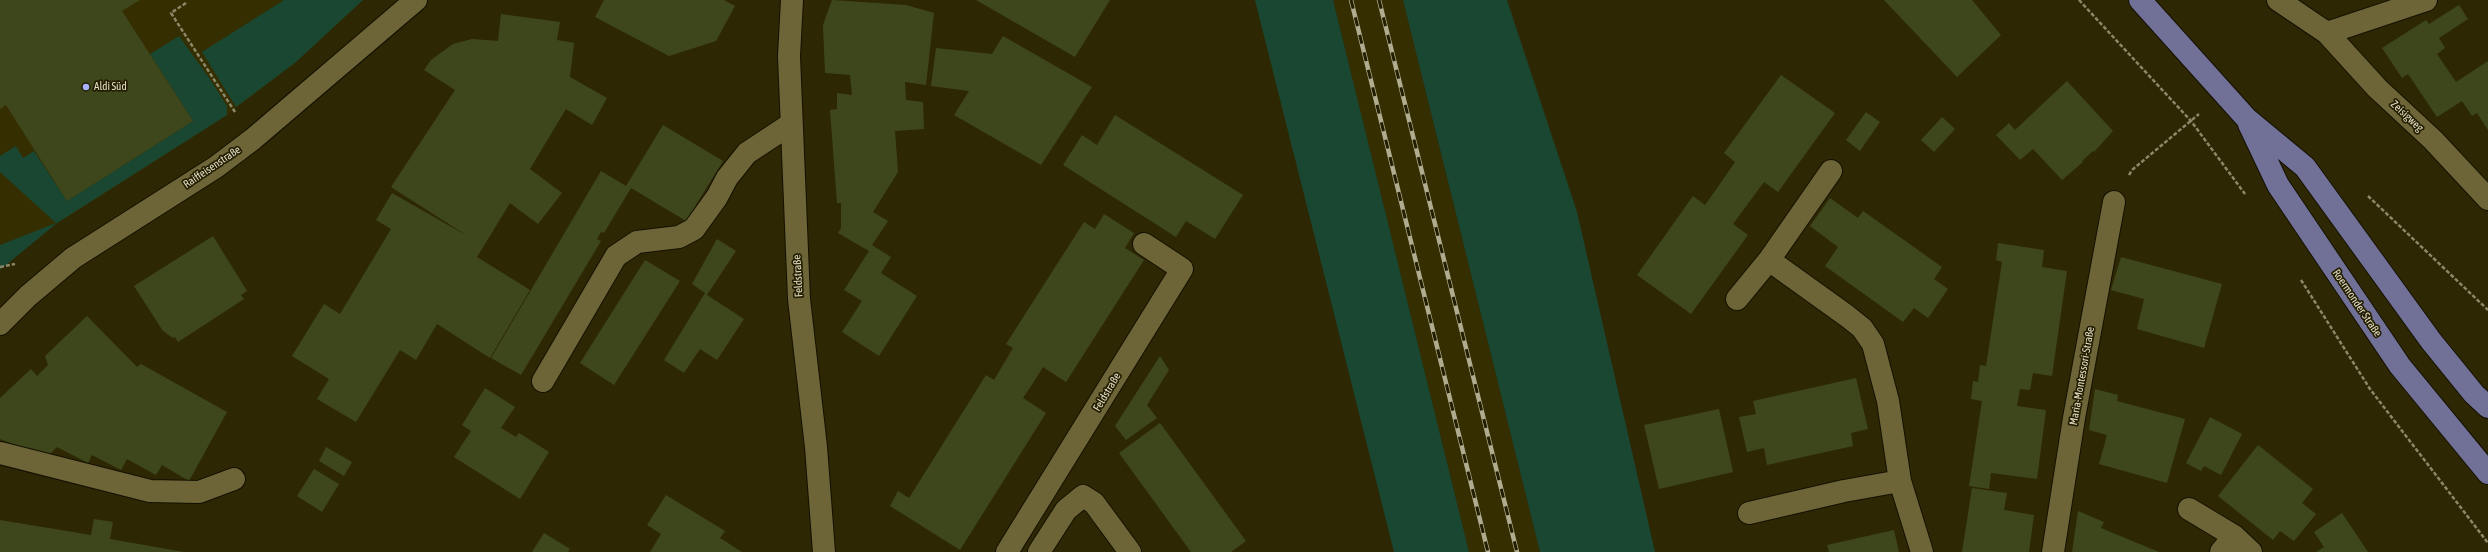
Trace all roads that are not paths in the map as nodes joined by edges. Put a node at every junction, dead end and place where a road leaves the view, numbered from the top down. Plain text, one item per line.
1 (416, 0) edge
2 (792, 0) edge
3 (2140, 0) edge
4 (2278, 0) edge
5 (2426, 0) edge
6 (2327, 33) junction
7 (2247, 119) junction
8 (791, 124) junction
9 (1831, 171) dead end
10 (2488, 199) edge
11 (2114, 202) road end
12 (1144, 244) dead end
13 (1769, 260) junction
14 (1737, 299) dead end
15 (0, 324) edge
16 (543, 381) dead end
17 (2488, 408) edge
18 (0, 453) edge
19 (2488, 473) edge
20 (234, 479) dead end
21 (1900, 481) junction
22 (2189, 509) dead end
23 (1749, 512) dead end
24 (2228, 544) edge
25 (824, 552) edge
26 (1007, 552) edge
27 (1039, 552) edge
28 (1130, 552) edge
29 (1922, 552) edge
30 (2053, 552) edge
31 (2251, 552) edge

1 - 15 street, Raiffeisenstraße
2 - 8 street, Feldstraße
3 - 7 main road, Roermonder Straße
4 - 6 street, Zeisigweg
5 - 6 street
6 - 10 street, Zeisigweg
7 - 17 main road, Roermonder Straße
7 - 19 main road, Roermonder Straße
8 - 16 street
8 - 25 street, Feldstraße
9 - 13 street
11 - 30 street, Maria-Montessori-Straße
12 - 26 street, Feldstraße
13 - 14 street
13 - 21 street
18 - 20 street
21 - 23 street
21 - 29 street
22 - 24 street
24 - 31 street
27 - 28 street

